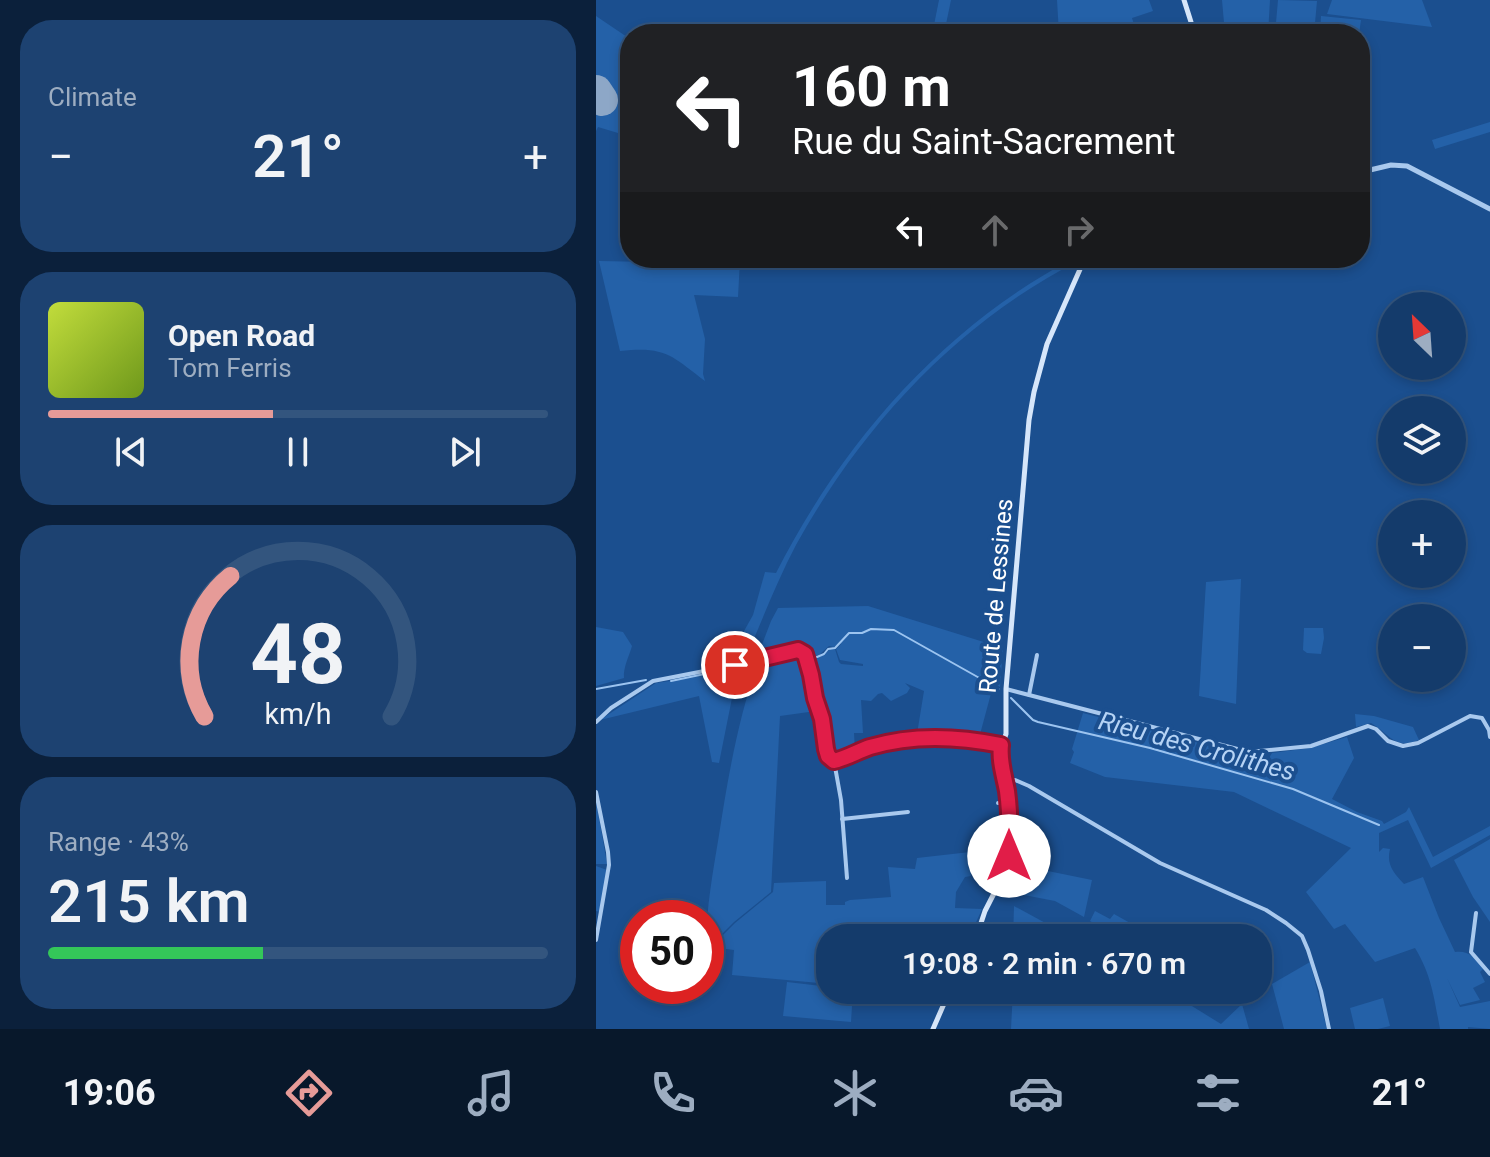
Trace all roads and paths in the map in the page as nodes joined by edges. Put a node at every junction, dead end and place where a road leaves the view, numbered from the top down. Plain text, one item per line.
1 (1184, 0) edge
2 (1191, 24) edge
3 (1370, 170) edge
4 (1490, 209) edge
5 (1081, 268) edge
6 (1037, 655) dead end
7 (1006, 689) junction
8 (1029, 695) junction
9 (596, 722) edge
10 (1490, 737) edge
11 (1001, 745) junction
12 (834, 761) junction
13 (1005, 781) junction
14 (596, 792) edge
15 (1008, 802) junction
16 (998, 803) dead end
17 (908, 812) dead end
18 (842, 819) junction
19 (847, 878) dead end
20 (1476, 913) dead end
21 (981, 924) edge
22 (596, 940) edge
23 (1490, 974) edge
24 (944, 1004) edge
25 (933, 1029) edge
26 (1329, 1029) edge

1 - 2 main road
3 - 4 street
5 - 7 main road, Route de Lessines
6 - 8 street
7 - 8 street
7 - 11 main road, Route de Lessines
8 - 10 street
9 - 12 street
11 - 12 street
11 - 13 main road, Route de Lessines
12 - 18 street
13 - 15 main road, Route de Lessines
13 - 26 street
14 - 22 street
15 - 16 street
15 - 21 main road, Route de Lessines
17 - 18 street
18 - 19 street
20 - 23 street
24 - 25 main road

